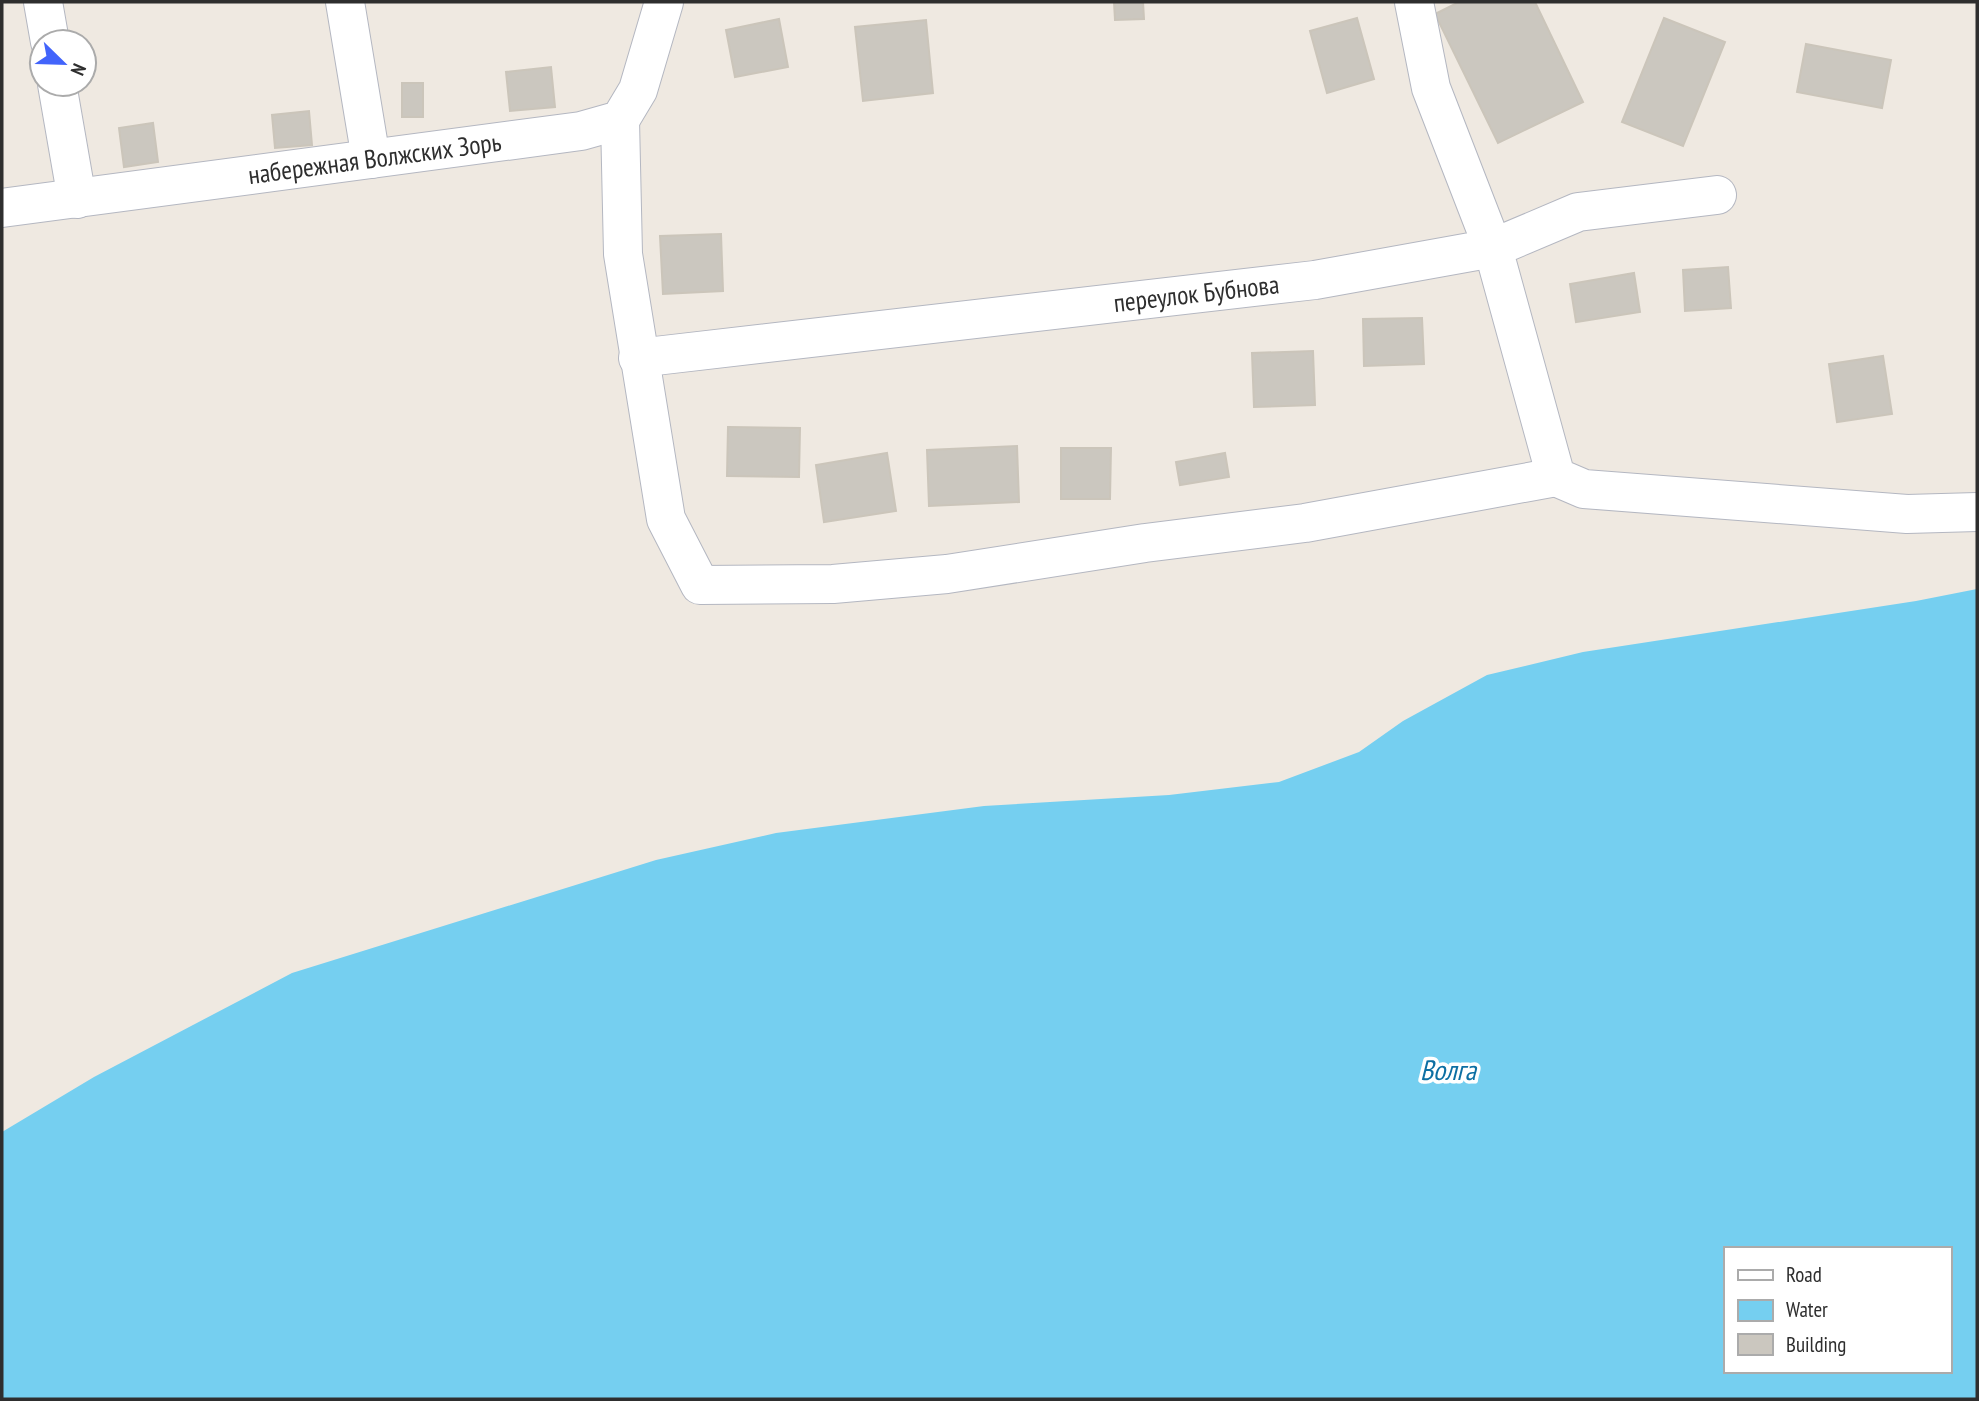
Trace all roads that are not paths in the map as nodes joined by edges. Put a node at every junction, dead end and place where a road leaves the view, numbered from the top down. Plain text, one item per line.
1 (43, 2) edge
2 (345, 2) edge
3 (664, 2) edge
4 (1414, 2) edge
5 (48, 28) edge
6 (59, 98) edge
7 (620, 120) junction
8 (371, 159) junction
9 (1717, 195) dead end
10 (76, 199) junction
11 (2, 208) edge
12 (1493, 248) junction
13 (638, 358) junction
14 (1556, 477) junction
15 (1977, 512) edge

1 - 5 street
2 - 8 street
3 - 7 street
4 - 12 street
6 - 10 street
7 - 8 street, набережная Волжских Зорь
7 - 13 street
8 - 10 street, набережная Волжских Зорь
9 - 12 street, переулок Бубнова
10 - 11 street, набережная Волжских Зорь
12 - 13 street, переулок Бубнова
12 - 14 street
13 - 14 street
14 - 15 street

